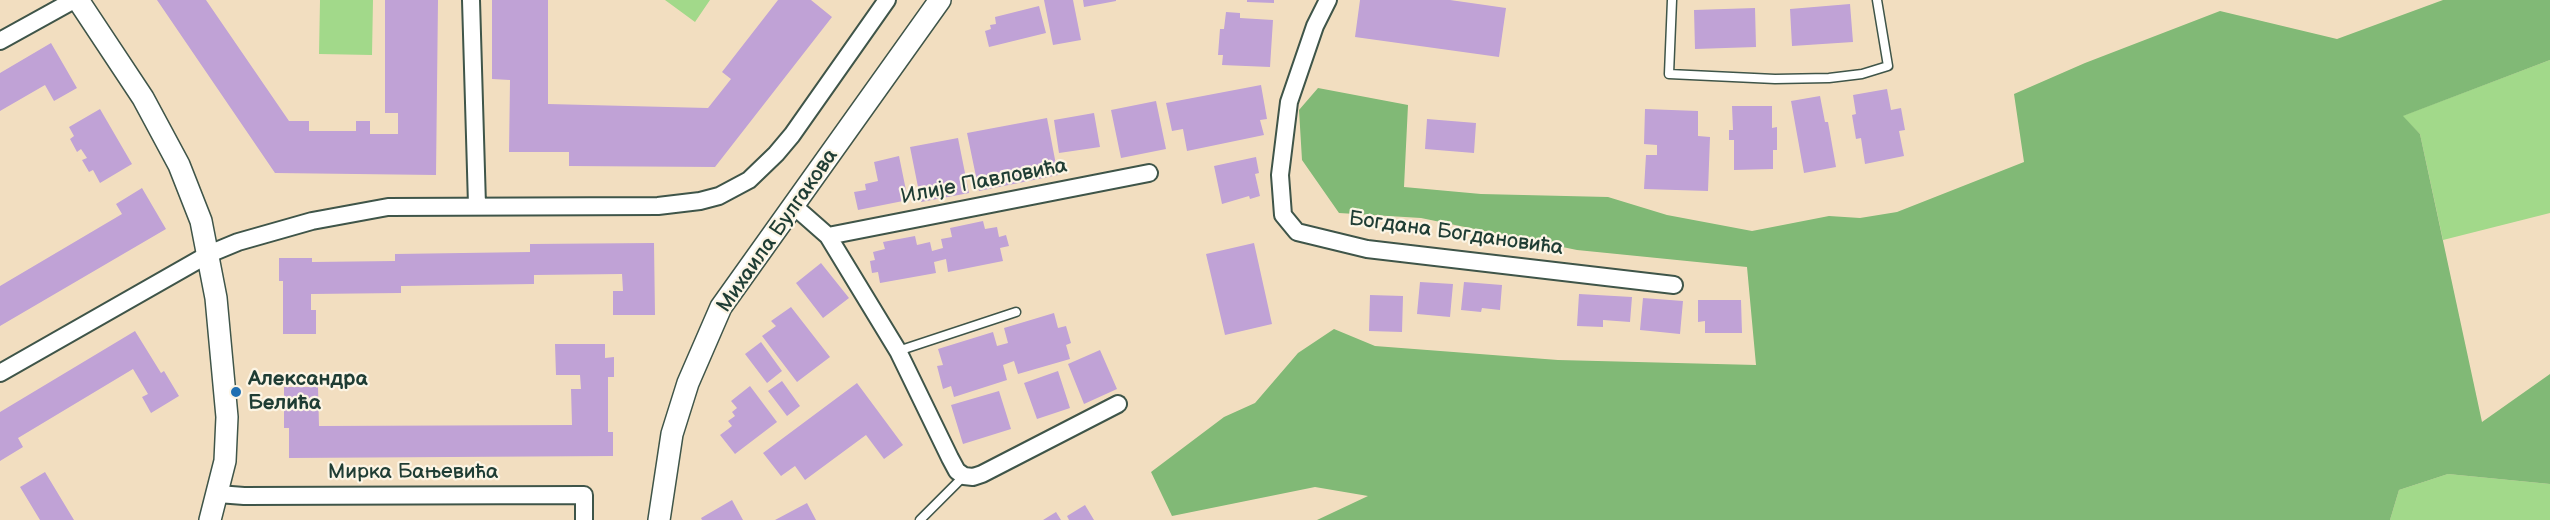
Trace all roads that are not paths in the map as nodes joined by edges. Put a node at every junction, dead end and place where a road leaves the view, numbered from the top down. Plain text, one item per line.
1 (471, 0) edge
2 (887, 0) edge
3 (940, 0) edge
4 (1329, 0) edge
5 (1672, 0) edge
6 (1877, 0) edge
7 (71, 1) edge
8 (0, 41) edge
9 (1149, 173) dead end
10 (477, 205) junction
11 (795, 207) junction
12 (828, 236) junction
13 (209, 254) junction
14 (1674, 285) dead end
15 (1017, 312) dead end
16 (898, 351) junction
17 (0, 373) edge
18 (1118, 404) dead end
19 (964, 476) junction
20 (218, 494) junction
21 (210, 520) edge
22 (584, 520) edge
23 (659, 520) edge
24 (920, 520) edge

1 - 10 street
2 - 10 street
3 - 11 street, Михаила Булгакова
4 - 14 street, Богдана Богдановића
5 - 6 lane
7 - 8 street
7 - 13 street
9 - 12 street, Илије Павловића
10 - 13 street
11 - 12 street
11 - 23 street, Михаила Булгакова
12 - 16 street
13 - 17 street
13 - 20 street
15 - 16 lane
16 - 19 street
18 - 19 street
19 - 24 lane
20 - 21 street
20 - 22 street, Мирка Бањевића

